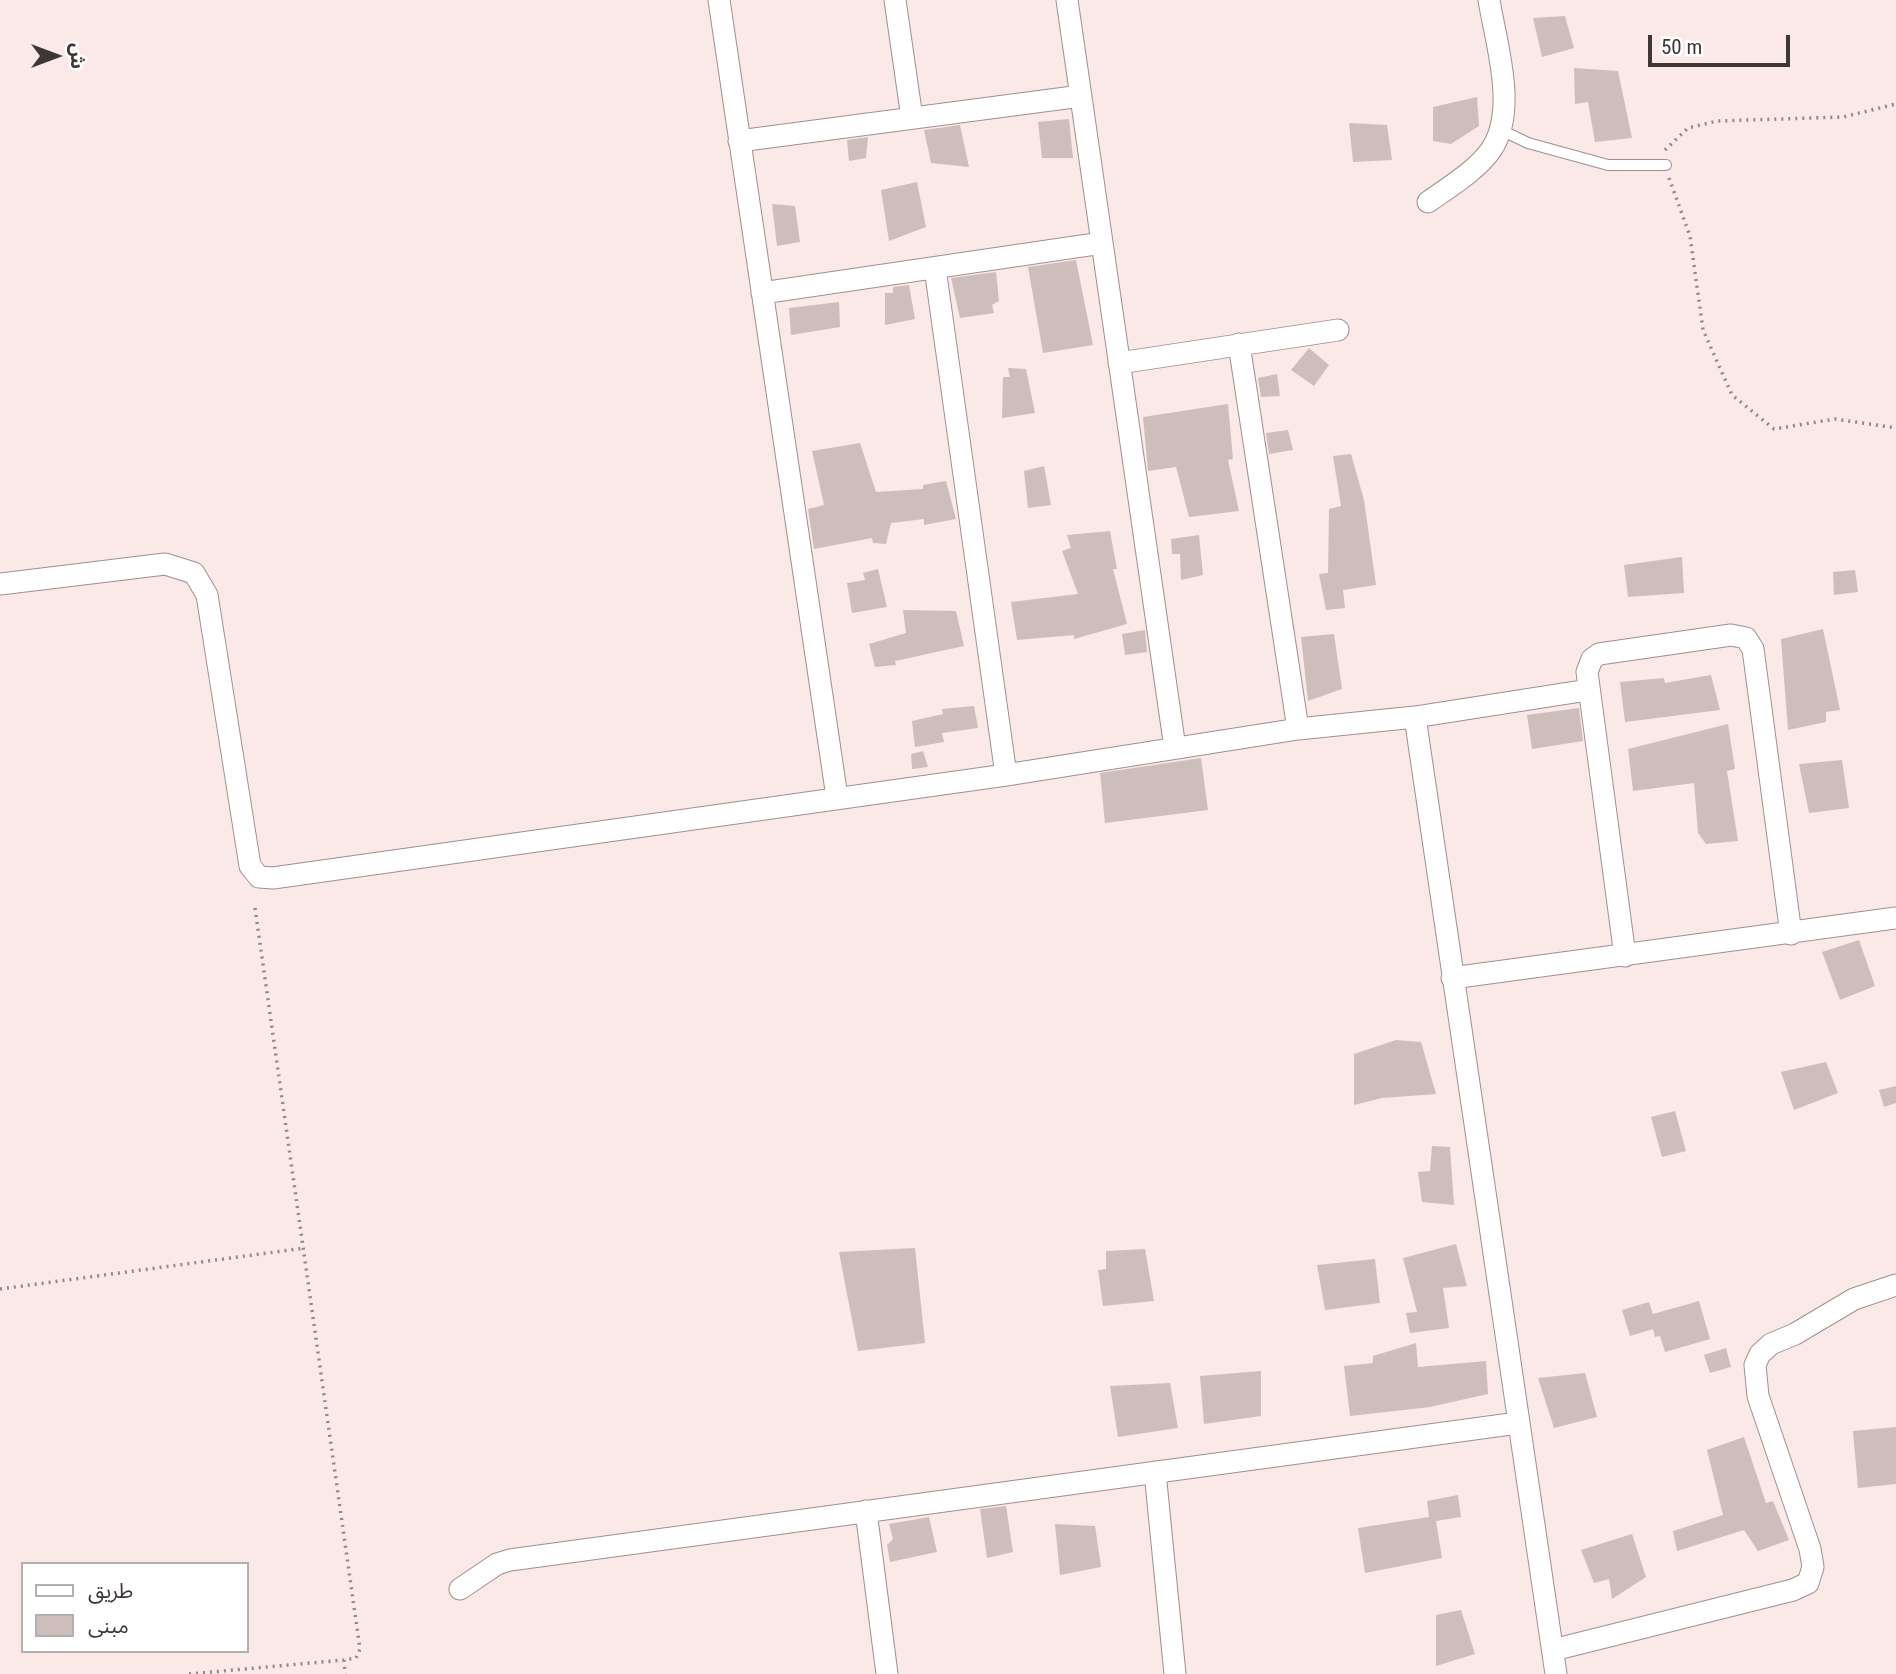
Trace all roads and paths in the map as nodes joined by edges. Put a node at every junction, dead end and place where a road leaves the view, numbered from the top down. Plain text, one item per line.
1 (719, 0) edge
2 (895, 0) edge
3 (1067, 0) edge
4 (1489, 0) edge
5 (1081, 96) junction
6 (1896, 104) edge
7 (912, 118) junction
8 (1501, 130) junction
9 (739, 141) junction
10 (1666, 165) junction
11 (1428, 202) dead end
12 (1102, 243) junction
13 (935, 268) junction
14 (762, 293) junction
15 (1339, 330) dead end
16 (1238, 344) junction
17 (1119, 363) junction
18 (1896, 428) edge
19 (0, 584) edge
20 (1588, 690) junction
21 (1415, 717) junction
22 (1298, 729) junction
23 (1175, 748) junction
24 (1006, 775) junction
25 (837, 797) junction
26 (255, 908) dead end
27 (1896, 918) edge
28 (1791, 934) junction
29 (1625, 956) junction
30 (1452, 978) junction
31 (305, 1248) junction
32 (1896, 1285) edge
33 (0, 1289) edge
34 (1518, 1423) junction
35 (1155, 1472) junction
36 (866, 1511) junction
37 (460, 1589) dead end
38 (1553, 1650) junction
39 (344, 1660) junction
40 (189, 1674) edge
41 (345, 1674) edge
42 (887, 1674) edge
43 (1175, 1674) edge
44 (1556, 1674) edge

1 - 9 street
2 - 7 street
3 - 5 street
4 - 8 street
5 - 7 street
5 - 12 street
6 - 10 path
7 - 9 street
8 - 10 lane
8 - 11 street
9 - 14 street
10 - 18 path
12 - 13 street
12 - 17 street
13 - 14 street
13 - 24 street
14 - 25 street
15 - 16 street
16 - 17 street
16 - 22 street
17 - 23 street
19 - 25 street
20 - 21 street
20 - 28 street
20 - 29 street
21 - 22 street
21 - 30 street
22 - 23 street
23 - 24 street
24 - 25 street
26 - 31 path
27 - 28 street
28 - 29 street
29 - 30 street
30 - 34 street
31 - 33 path
31 - 39 path
32 - 38 street
34 - 35 street
34 - 38 street
35 - 36 street
35 - 43 street
36 - 37 street
36 - 42 street
38 - 44 street
39 - 40 path
39 - 41 path

